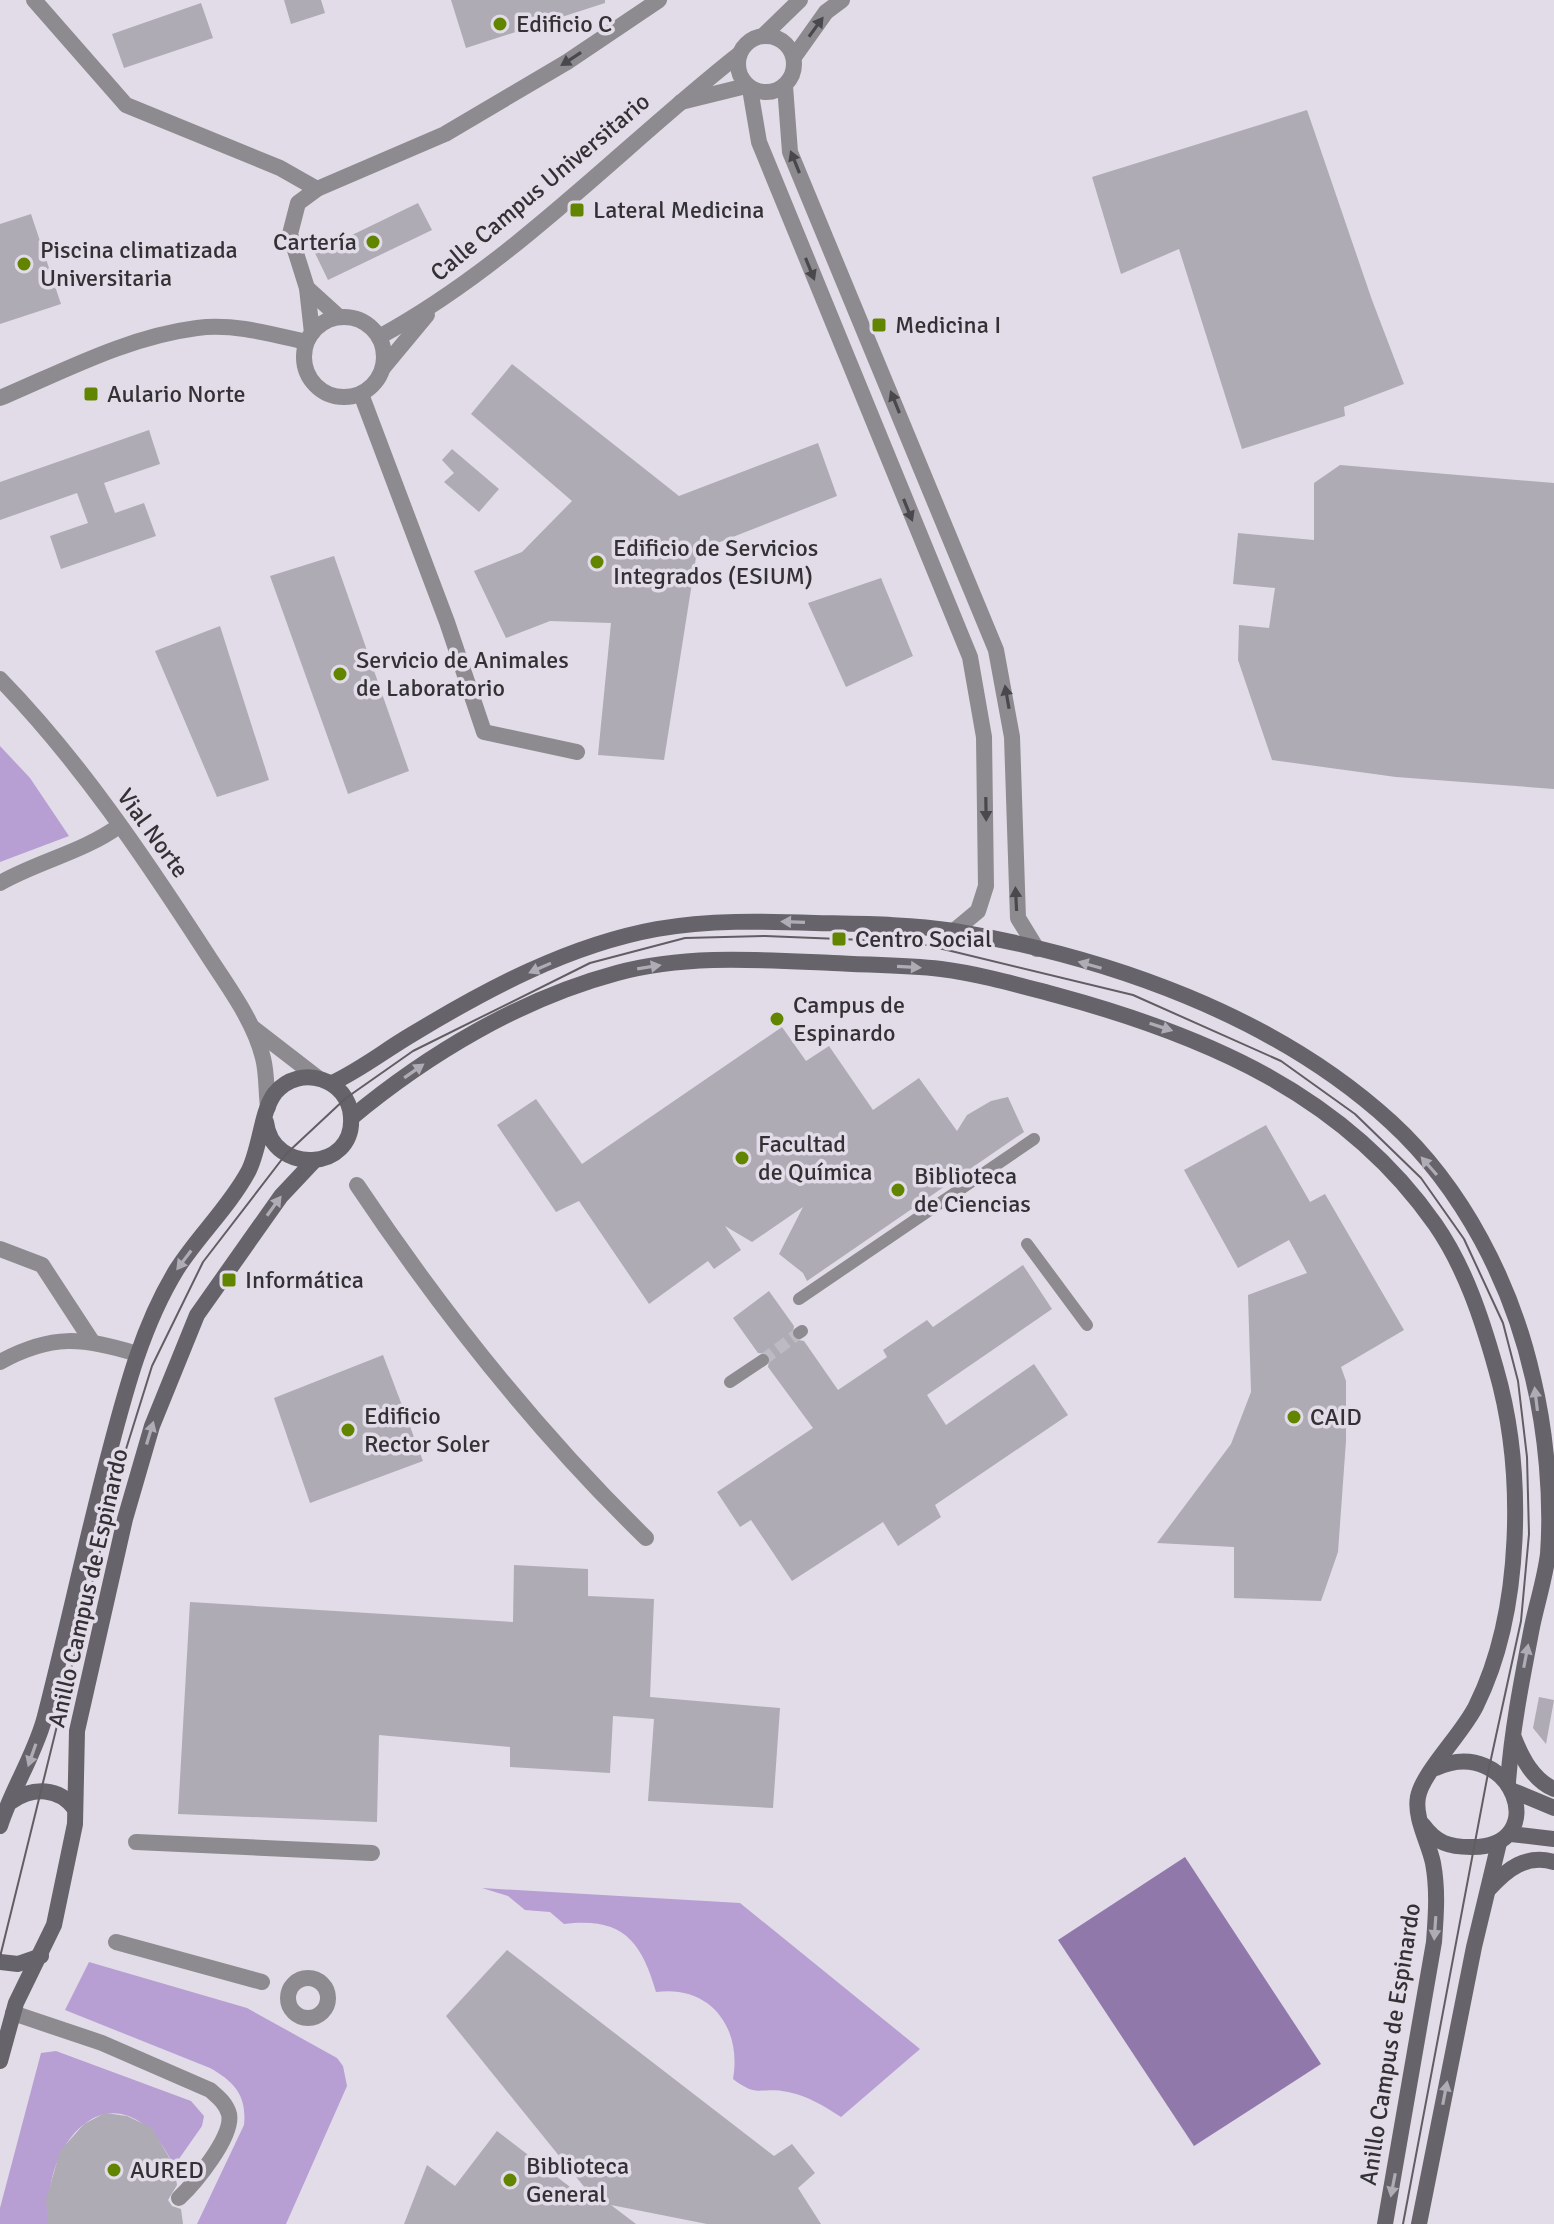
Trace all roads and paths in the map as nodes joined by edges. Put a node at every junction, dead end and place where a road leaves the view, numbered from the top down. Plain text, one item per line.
1 (34, 0) edge
2 (659, 0) edge
3 (800, 0) edge
4 (842, 0) edge
5 (764, 35) junction
6 (738, 55) junction
7 (794, 57) junction
8 (785, 86) junction
9 (748, 88) junction
10 (676, 104) junction
11 (317, 189) junction
12 (307, 288) junction
13 (433, 307) junction
14 (339, 317) junction
15 (309, 337) junction
16 (379, 337) junction
17 (382, 369) junction
18 (361, 394) junction
19 (0, 398) edge
20 (909, 435) junction
21 (882, 446) junction
22 (0, 679) edge
23 (577, 752) dead end
24 (119, 826) junction
25 (6, 879) edge
26 (954, 931) junction
27 (1037, 949) junction
28 (251, 1026) junction
29 (325, 1080) junction
30 (267, 1114) junction
31 (351, 1118) junction
32 (1034, 1139) dead end
33 (313, 1162) junction
34 (357, 1185) dead end
35 (1027, 1244) dead end
36 (0, 1249) edge
37 (799, 1299) dead end
38 (1087, 1325) dead end
39 (91, 1340) junction
40 (137, 1354) junction
41 (763, 1360) tunnel mouth
42 (0, 1362) edge
43 (730, 1382) dead end
44 (646, 1538) dead end
45 (1512, 1732) junction
46 (1436, 1768) junction
47 (1512, 1787) junction
48 (1554, 1789) edge
49 (14, 1797) junction
50 (1554, 1808) edge
51 (75, 1809) junction
52 (1422, 1824) junction
53 (0, 1826) edge
54 (1505, 1838) junction
55 (1554, 1839) edge
56 (136, 1842) dead end
57 (372, 1853) dead end
58 (1554, 1862) edge
59 (1485, 1893) junction
60 (116, 1942) dead end
61 (41, 1956) junction
62 (0, 1962) edge
63 (262, 1982) dead end
64 (13, 2013) junction
65 (0, 2061) edge
66 (179, 2198) dead end
67 (1385, 2224) edge
68 (1419, 2224) edge

1 - 11 street
2 -> 11 street
3 - 5 street
7 -> 4 street
5 - 6 street
5 - 7 street
6 - 9 street
6 - 10 street, Calle Campus Universitario
7 - 8 street
8 - 9 street
20 -> 8 street
9 - 10 street, Calle Campus Universitario
9 -> 21 street
10 - 13 street, Calle Campus Universitario
11 - 12 street
12 - 14 street
12 - 15 street
13 - 16 street, Calle Campus Universitario
13 - 17 street, Calle Campus Universitario
14 - 15 street
14 - 16 street
15 - 18 street
15 - 19 street
16 - 17 street
17 - 18 street
18 - 23 street
20 - 21 street
27 -> 20 street
21 -> 26 street
22 - 24 street, Vial Norte
24 - 25 street
24 - 28 street, Vial Norte
26 - 27 main road, Anillo Campus de Espinardo
26 -> 29 main road, Anillo Campus de Espinardo
45 -> 27 main road, Anillo Campus de Espinardo
28 - 29 street, Vial Norte
28 - 30 street, Vial Norte
29 - 30 main road, Anillo Campus de Espinardo
29 - 31 main road
30 - 33 main road
30 -> 40 main road, Anillo Campus de Espinardo
31 - 33 main road, Anillo Campus de Espinardo
31 -> 46 main road, Anillo Campus de Espinardo
32 - 37 street
51 -> 33 main road, Anillo Campus de Espinardo
34 - 44 street
35 - 38 street
36 - 39 street
39 - 40 street
39 - 42 street
40 -> 49 main road, Anillo Campus de Espinardo
41 - 43 street
45 - 47 main road, Anillo Campus de Espinardo
45 - 48 main road
46 - 47 main road
46 - 52 main road, Anillo Campus de Espinardo
47 - 50 main road
47 - 54 main road, Anillo Campus de Espinardo
49 - 51 main road
49 - 53 main road, Anillo Campus de Espinardo
51 - 61 main road, Anillo Campus de Espinardo
52 - 54 main road
52 -> 67 main road, Anillo Campus de Espinardo
54 - 55 main road
54 - 59 main road, Anillo Campus de Espinardo
56 - 57 street
58 - 59 main road
68 -> 59 main road, Anillo Campus de Espinardo
60 - 63 street
61 - 62 main road
61 - 64 main road, Anillo Campus de Espinardo
64 - 65 main road, Anillo Campus de Espinardo
64 - 66 street

